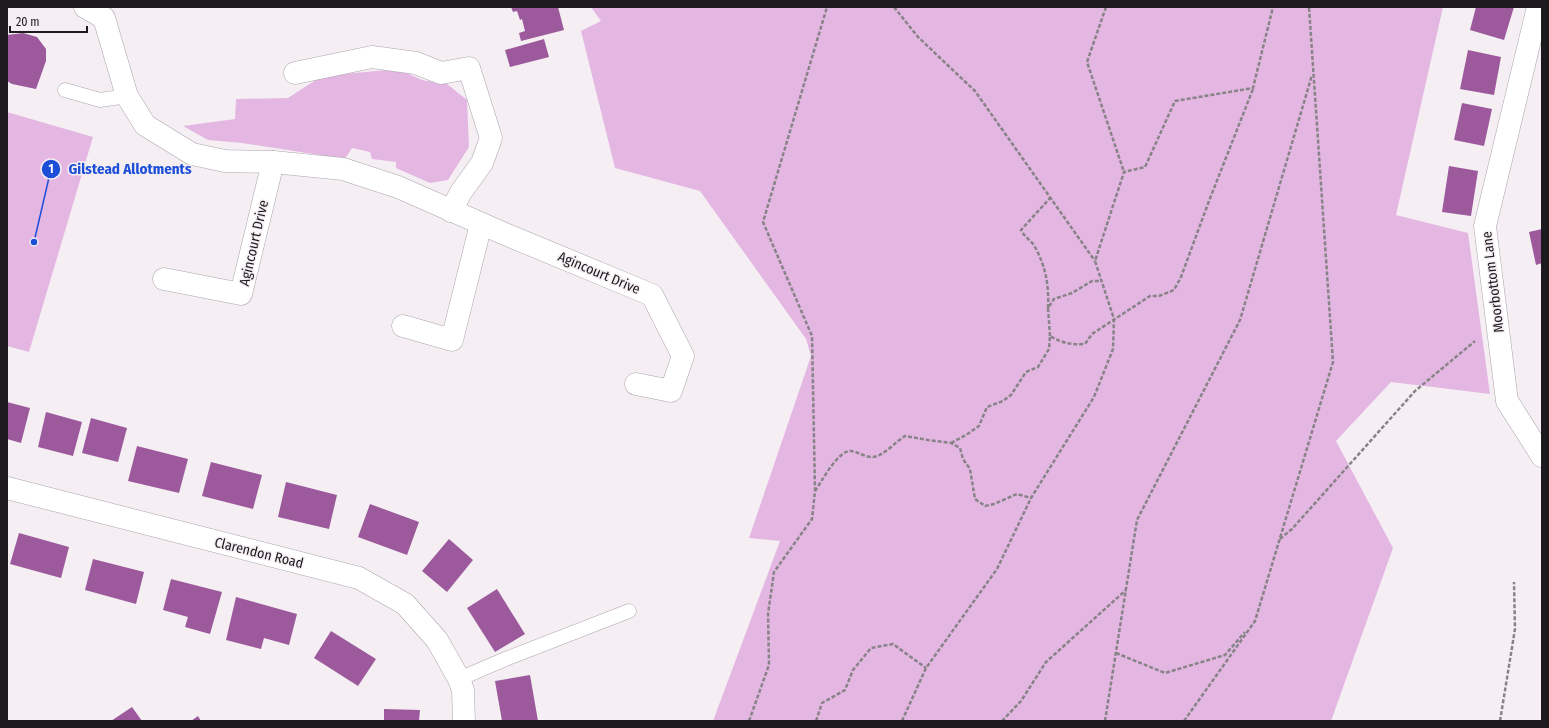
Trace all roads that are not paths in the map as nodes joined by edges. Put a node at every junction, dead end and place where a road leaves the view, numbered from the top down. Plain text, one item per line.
1 (85, 7) edge
2 (1538, 7) edge
3 (295, 73) dead end
4 (65, 90) dead end
5 (127, 96) junction
6 (273, 162) junction
7 (451, 211) junction
8 (481, 224) junction
9 (164, 279) dead end
10 (403, 326) dead end
11 (636, 384) dead end
12 (1542, 456) edge
13 (7, 488) edge
14 (629, 611) dead end
15 (461, 685) junction
16 (464, 721) edge

1 - 5 street, Agincourt Drive
2 - 12 street, Moorbottom Lane
3 - 7 street
4 - 5 lane
5 - 6 street, Agincourt Drive
6 - 7 street, Agincourt Drive
6 - 9 street, Agincourt Drive
7 - 8 street, Agincourt Drive
8 - 10 street
8 - 11 street, Agincourt Drive
13 - 15 street, Clarendon Road
14 - 15 lane
15 - 16 street

